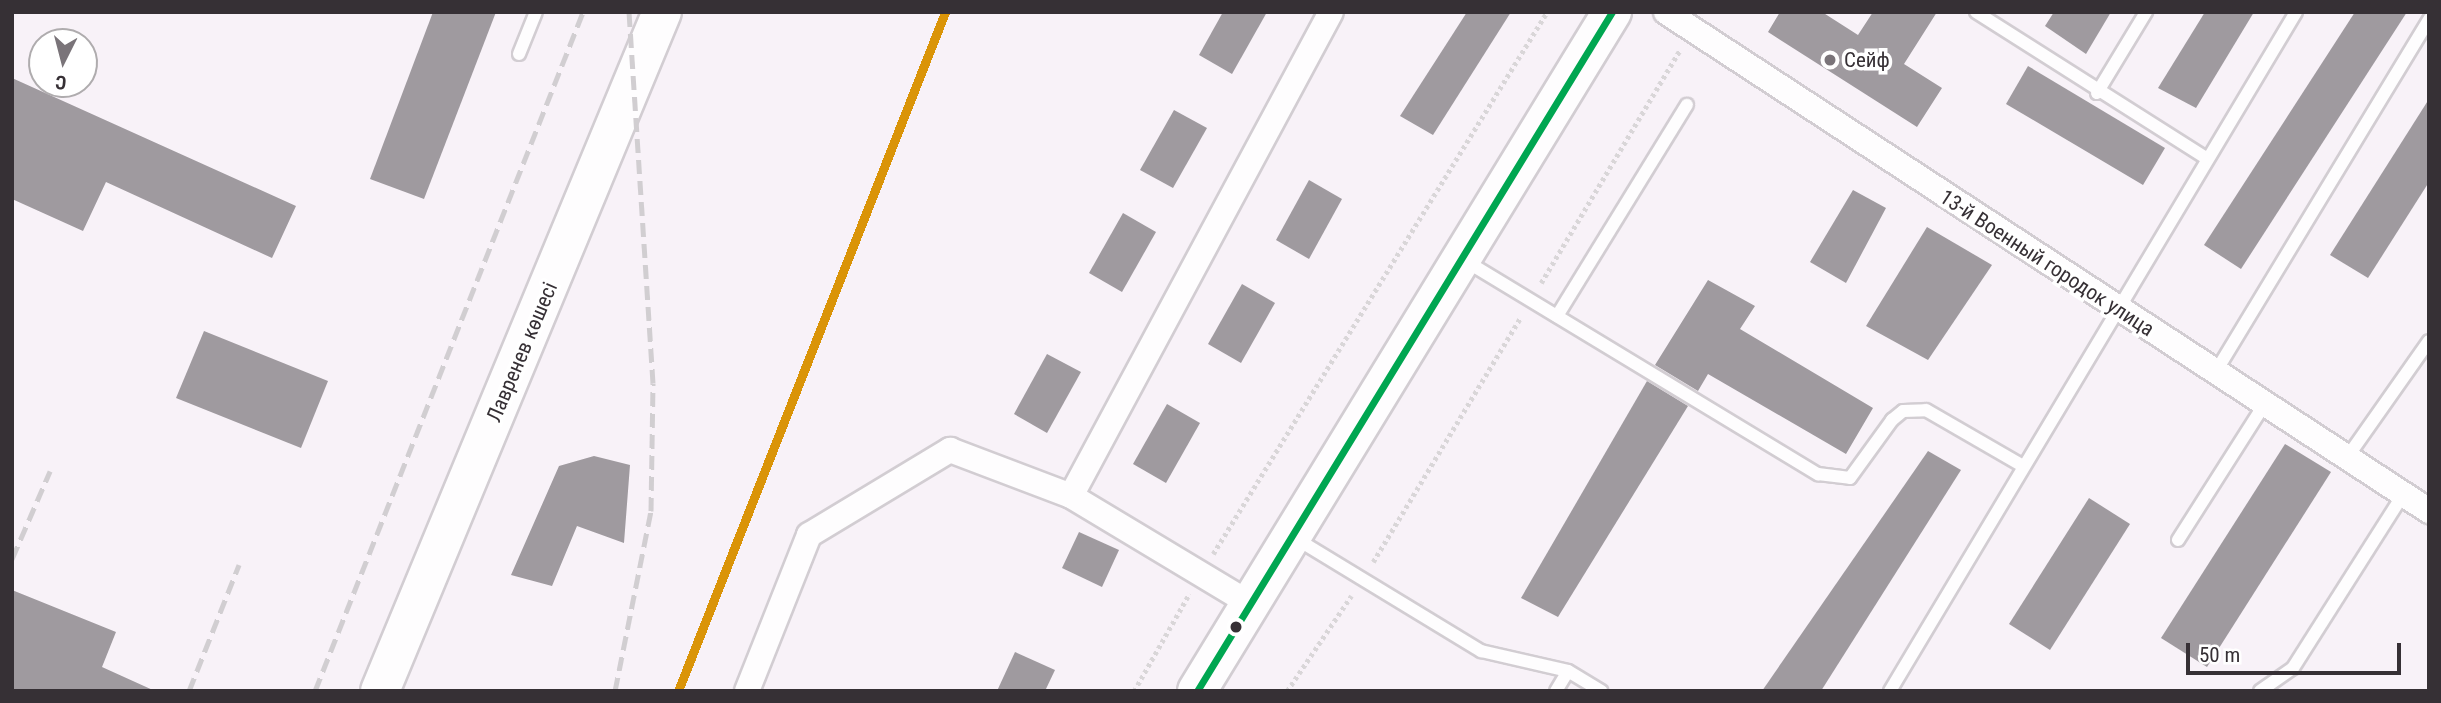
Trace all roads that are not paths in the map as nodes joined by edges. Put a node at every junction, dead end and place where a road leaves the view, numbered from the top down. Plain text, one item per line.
1 (536, 12) edge
2 (663, 12) edge
3 (1331, 12) edge
4 (1612, 12) edge
5 (1667, 12) edge
6 (1976, 12) edge
7 (2146, 12) edge
8 (2296, 12) edge
9 (2429, 19) edge
10 (519, 54) dead end
11 (2097, 93) junction
12 (1687, 105) dead end
13 (2206, 158) junction
14 (1463, 259) junction
15 (2119, 311) junction
16 (1558, 316) junction
17 (2429, 341) edge
18 (2215, 373) junction
19 (2264, 405) junction
20 (2346, 459) junction
21 (2023, 466) junction
22 (2403, 495) junction
23 (1071, 496) junction
24 (2429, 510) edge
25 (1295, 538) junction
26 (2178, 540) dead end
27 (1254, 606) junction
28 (1568, 671) junction
29 (380, 691) edge
30 (747, 691) edge
31 (1197, 691) edge
32 (1556, 691) edge
33 (1601, 691) edge
34 (1890, 691) edge
35 (2260, 691) edge

1 - 10 lane
2 - 29 main road, Лавренев көшесі
3 - 23 street
4 - 14 main road
5 - 15 street, 13-й Военный городок улица
6 - 11 lane
7 - 11 lane
8 - 13 lane
9 - 18 lane
11 - 13 lane
12 - 16 lane
13 - 15 lane
14 - 16 lane
14 - 25 main road
15 - 18 street, 13-й Военный городок улица
15 - 21 lane
16 - 21 lane
17 - 20 lane
18 - 19 street, 13-й Военный городок улица
19 - 20 street, 13-й Военный городок улица
19 - 26 lane
20 - 22 street, 13-й Военный городок улица
21 - 34 lane
22 - 24 street, 13-й Военный городок улица
22 - 35 lane
23 - 27 street
23 - 30 street
25 - 27 main road
25 - 28 lane
27 - 31 main road
28 - 32 lane
28 - 33 lane

